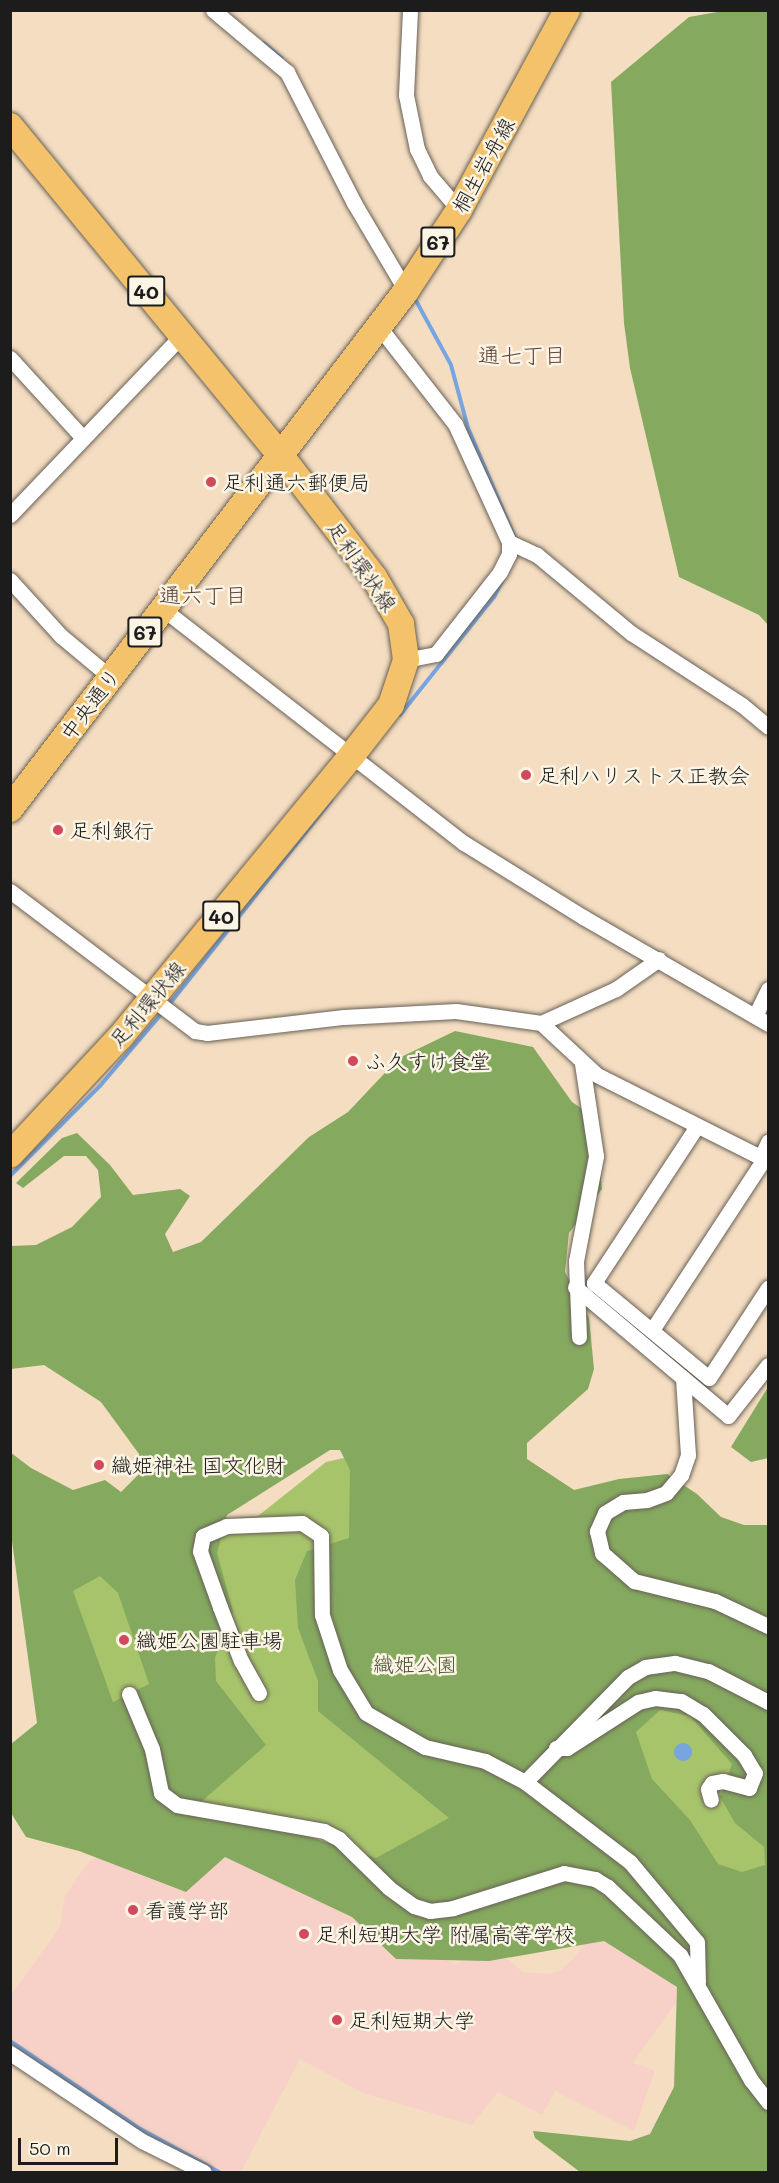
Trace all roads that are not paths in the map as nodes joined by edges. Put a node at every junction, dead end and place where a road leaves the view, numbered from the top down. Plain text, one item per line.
1 (213, 10) edge
2 (410, 10) edge
3 (567, 10) edge
4 (10, 126) edge
5 (459, 210) junction
6 (406, 291) junction
7 (380, 328) junction
8 (182, 335) junction
9 (13, 367) edge
10 (83, 438) junction
11 (281, 456) junction
12 (10, 515) edge
13 (509, 542) junction
14 (10, 580) edge
15 (163, 609) junction
16 (406, 660) junction
17 (110, 677) junction
18 (768, 727) edge
19 (352, 755) junction
20 (10, 809) edge
21 (10, 891) edge
22 (659, 959) junction
23 (768, 989) edge
24 (154, 998) junction
25 (762, 1020) edge
26 (541, 1023) junction
27 (582, 1063) junction
28 (697, 1126) junction
29 (768, 1142) edge
30 (13, 1148) edge
31 (765, 1159) edge
32 (575, 1287) junction
33 (768, 1288) edge
34 (652, 1330) junction
35 (579, 1337) dead end
36 (768, 1365) edge
37 (683, 1378) junction
38 (768, 1626) edge
39 (259, 1693) dead end
40 (129, 1694) dead end
41 (768, 1702) edge
42 (556, 1748) junction
43 (525, 1782) junction
44 (711, 1800) dead end
45 (698, 1982) junction
46 (10, 2053) edge
47 (768, 2102) edge
48 (204, 2172) edge

1 - 6 street
2 - 5 street
3 - 5 main road, 桐生岩舟線 / 67
4 - 8 main road, 足利環状線 / 40
5 - 6 main road, 桐生岩舟線 / 67
6 - 7 main road, 桐生岩舟線 / 67
7 - 11 main road, 桐生岩舟線 / 67
7 - 13 street
8 - 10 street
8 - 11 main road, 足利環状線 / 40
9 - 10 street
10 - 12 street
11 - 15 main road, 中央通り / 67
11 - 16 main road, 足利環状線 / 40
13 - 16 street
13 - 18 street
14 - 17 street
15 - 17 main road, 中央通り / 67
15 - 19 street
16 - 19 main road, 足利環状線 / 40
17 - 20 main road, 中央通り / 67
19 - 22 street
19 - 24 main road, 足利環状線 / 40
21 - 24 street
22 - 25 street
22 - 26 street
23 - 25 street
24 - 26 street
24 - 30 main road, 足利環状線 / 40
26 - 27 street
27 - 28 street
27 - 32 street
28 - 31 street
28 - 34 street
29 - 31 street
31 - 34 street
32 - 35 street
32 - 37 street
33 - 34 street
36 - 37 street
37 - 38 street
39 - 43 street
40 - 45 street
41 - 42 street
42 - 43 street
42 - 44 street
43 - 45 street
45 - 47 street
46 - 48 street

